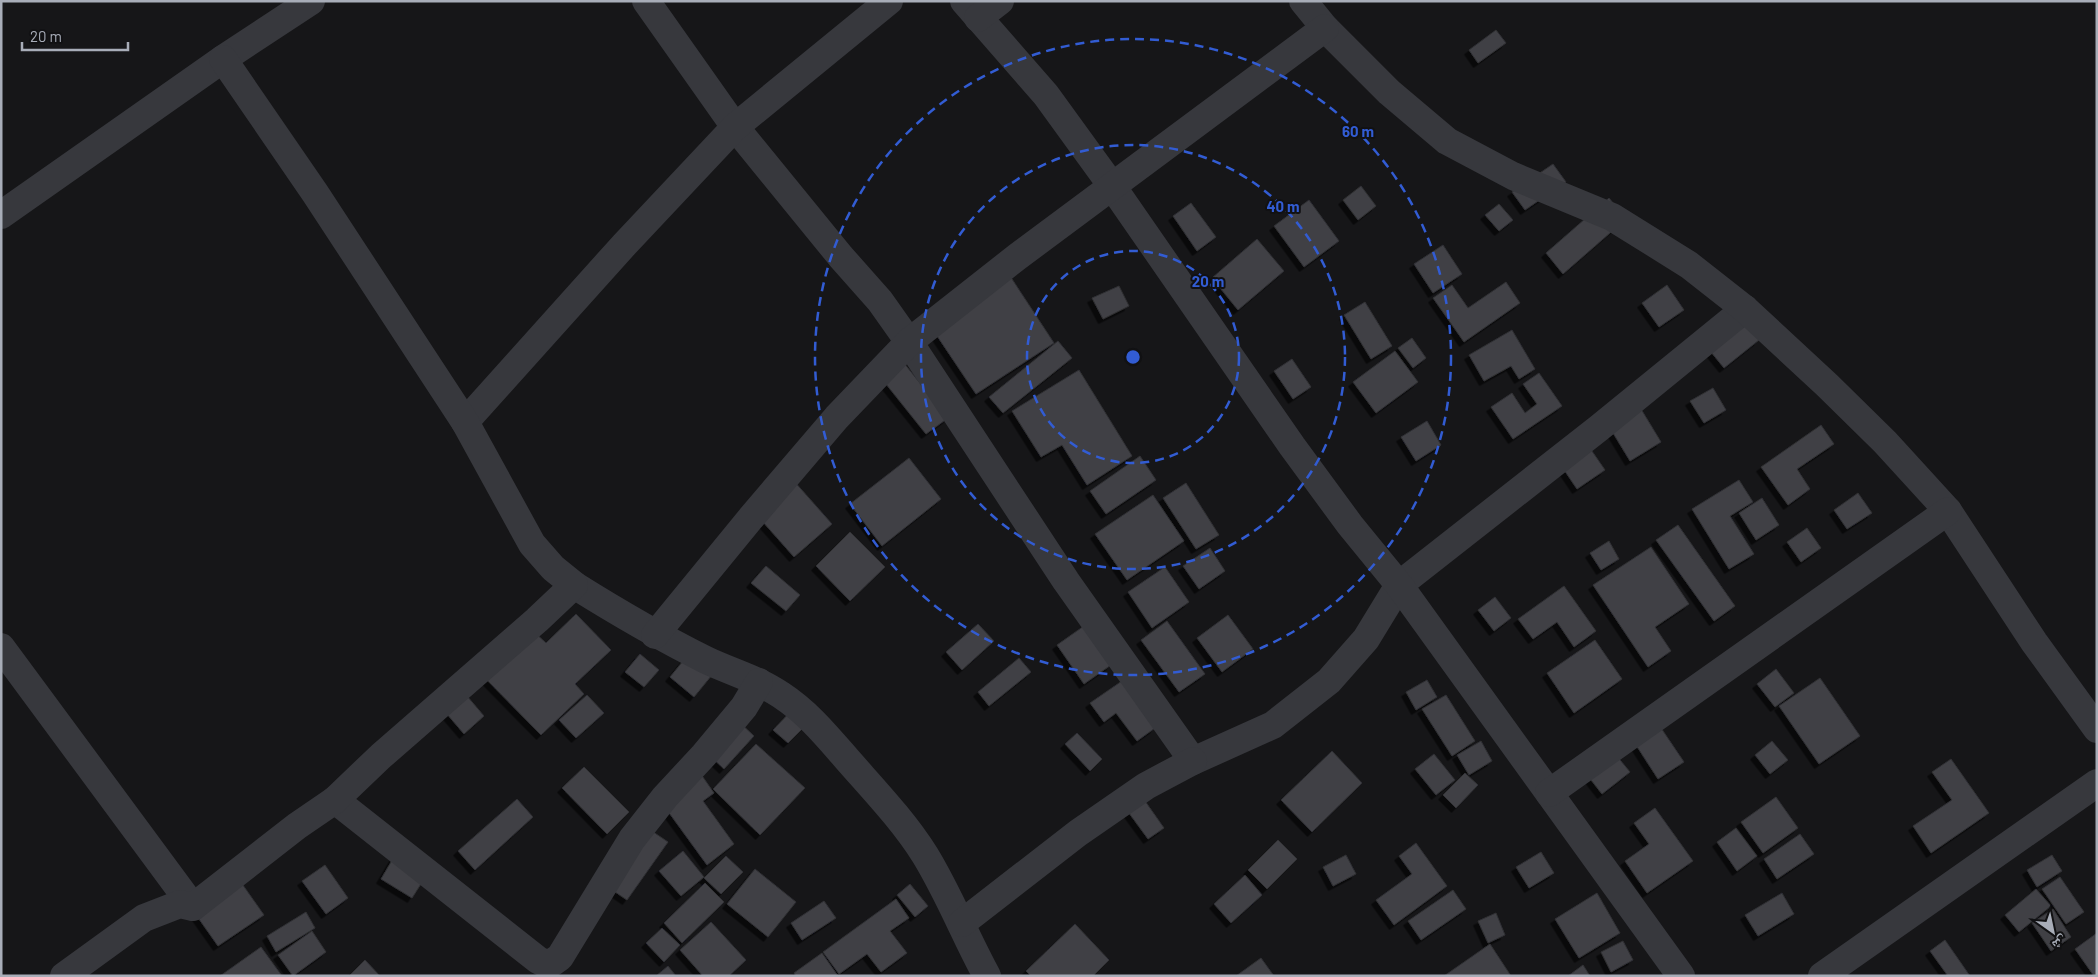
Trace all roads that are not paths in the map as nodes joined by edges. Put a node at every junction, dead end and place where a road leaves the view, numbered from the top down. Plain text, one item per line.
1 (312, 1) edge
2 (646, 1) edge
3 (889, 1) edge
4 (1000, 1) edge
5 (1304, 1) edge
6 (971, 10) edge
7 (1325, 28) junction
8 (223, 59) junction
9 (735, 127) junction
10 (1112, 186) junction
11 (1, 215) edge
12 (1745, 309) junction
13 (910, 342) junction
14 (464, 422) junction
15 (1948, 511) junction
16 (574, 585) junction
17 (1399, 585) junction
18 (655, 635) junction
19 (1, 647) edge
20 (759, 682) junction
21 (2097, 729) edge
22 (1193, 761) junction
23 (2097, 783) edge
24 (1549, 793) junction
25 (335, 800) junction
26 (193, 907) junction
27 (962, 923) junction
28 (64, 976) edge
29 (987, 976) edge
30 (1681, 976) edge
31 (1822, 976) edge

1 - 8 street
2 - 9 street
3 - 9 street
4 - 6 street
5 - 7 street
6 - 10 street
7 - 10 street
7 - 12 street
8 - 11 street
8 - 14 street
9 - 13 street
9 - 14 street
10 - 13 street
10 - 17 street
12 - 15 street
12 - 17 street
13 - 18 street
13 - 22 street
14 - 16 street
15 - 21 street
15 - 24 street
16 - 18 street
16 - 25 street
17 - 22 street
17 - 24 street
18 - 20 street
19 - 26 street
20 - 25 street
20 - 27 street
22 - 27 street
23 - 31 street
24 - 30 street
25 - 26 street
26 - 28 street
27 - 29 street

